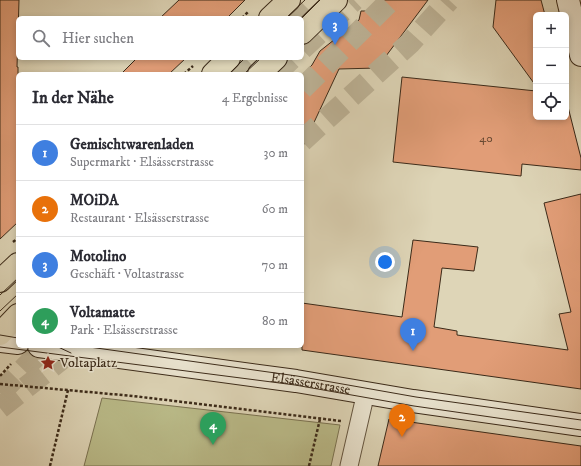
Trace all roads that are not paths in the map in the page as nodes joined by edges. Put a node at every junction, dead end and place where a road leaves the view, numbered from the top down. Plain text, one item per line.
1 (289, 0) edge
2 (336, 0) edge
3 (568, 0) edge
4 (272, 16) edge
5 (304, 31) edge
6 (581, 55) edge
7 (227, 60) edge
8 (274, 60) edge
9 (215, 72) edge
10 (261, 72) edge
11 (16, 266) edge
12 (0, 281) edge
13 (16, 317) edge
14 (0, 334) edge
15 (0, 341) edge
16 (16, 343) edge
17 (54, 348) edge
18 (366, 392) junction
19 (581, 425) edge
20 (349, 466) edge

1 - 4 main road
2 - 5 main road
3 - 6 main road
7 - 9 main road
8 - 10 main road
11 - 12 main road
13 - 14 main road
15 - 16 main road
17 - 18 main road, Elsässerstrasse
18 - 19 main road, Elsässerstrasse
18 - 20 street

